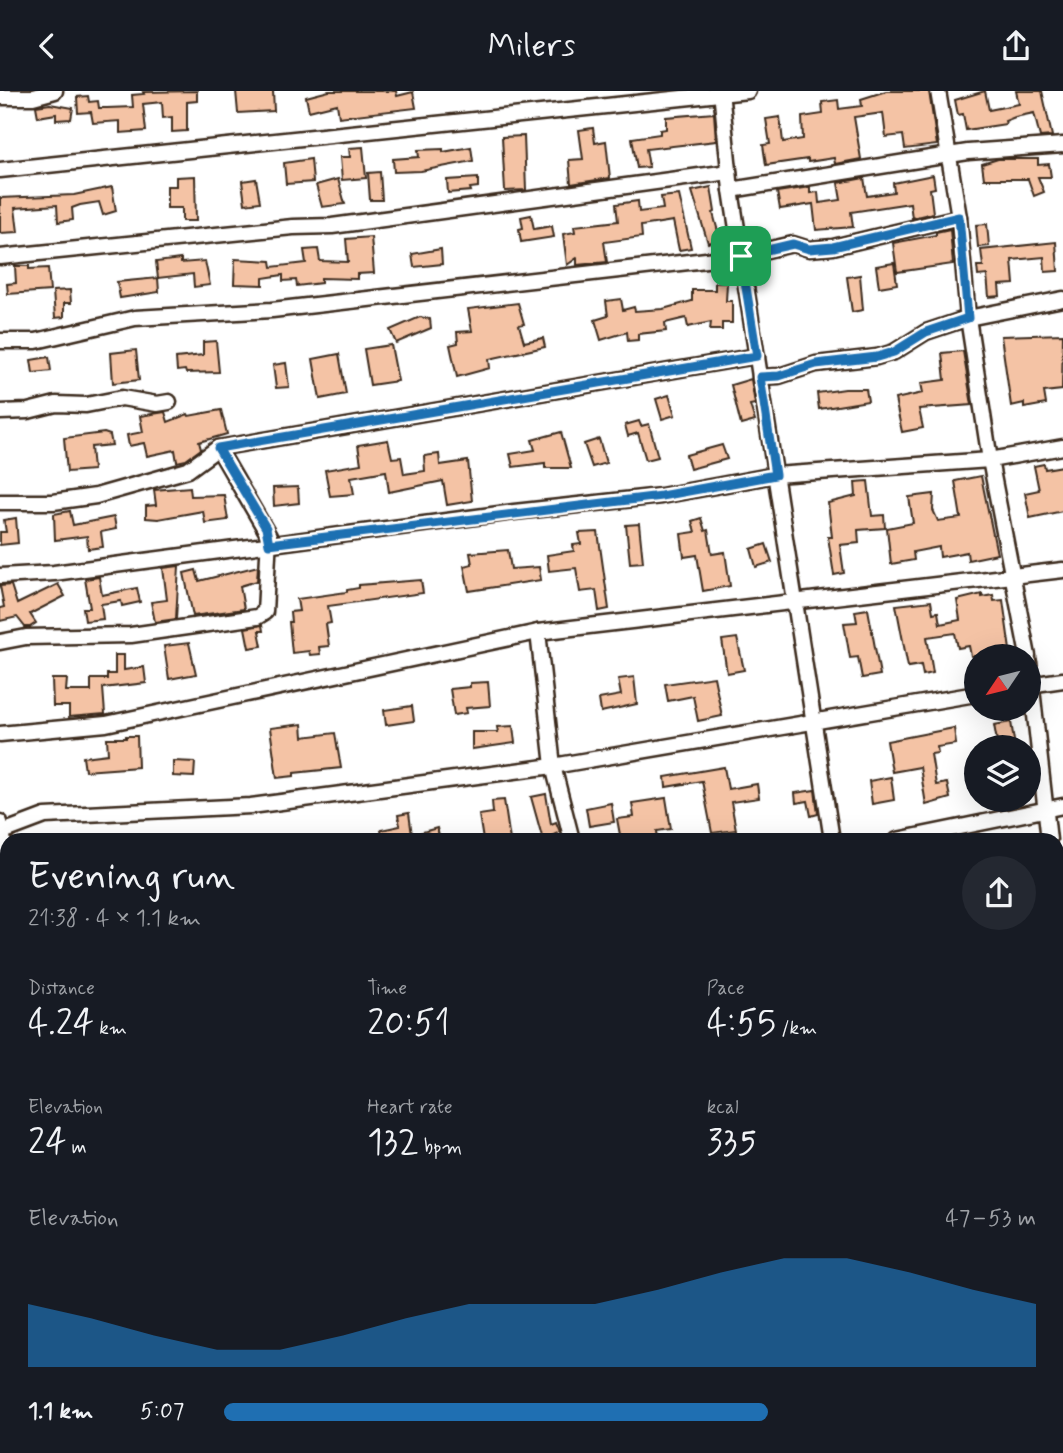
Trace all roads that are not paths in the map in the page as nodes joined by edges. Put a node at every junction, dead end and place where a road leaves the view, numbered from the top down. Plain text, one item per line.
1 (55, 91) edge
2 (748, 91) edge
3 (938, 91) edge
4 (722, 93) edge
5 (0, 97) edge
6 (1063, 145) edge
7 (950, 156) junction
8 (0, 170) edge
9 (729, 172) junction
10 (731, 190) junction
11 (959, 217) junction
12 (741, 256) junction
13 (0, 257) edge
14 (1063, 299) edge
15 (968, 318) junction
16 (0, 341) edge
17 (757, 356) junction
18 (760, 377) junction
19 (169, 402) dead end
20 (0, 412) edge
21 (1063, 447) edge
22 (218, 448) junction
23 (990, 460) junction
24 (775, 475) junction
25 (0, 502) edge
26 (269, 544) junction
27 (1063, 570) edge
28 (0, 576) edge
29 (1013, 578) junction
30 (795, 603) junction
31 (538, 632) junction
32 (0, 642) edge
33 (1026, 644) edge
34 (1063, 680) edge
35 (1041, 683) edge
36 (964, 696) edge
37 (1035, 721) edge
38 (814, 722) junction
39 (0, 734) edge
40 (553, 765) junction
41 (1063, 806) edge
42 (1046, 808) junction
43 (1, 829) edge
44 (570, 833) edge
45 (831, 833) edge
46 (930, 833) edge
47 (1048, 833) edge

1 - 5 street
2 - 4 street
3 - 7 street
4 - 8 street
4 - 9 street
6 - 7 street
7 - 10 street
7 - 11 street
9 - 10 street
9 - 13 street
10 - 12 street
11 - 12 street
11 - 15 street
12 - 16 street
12 - 17 street
14 - 15 street
15 - 18 street
15 - 23 street
17 - 18 street
17 - 22 street
18 - 24 street
19 - 20 street
21 - 23 street
22 - 25 street
22 - 26 street
23 - 24 street
23 - 29 street
24 - 26 street
24 - 30 street
26 - 28 street
26 - 32 street
27 - 29 street
29 - 30 street
29 - 33 street
30 - 31 street
30 - 38 street
31 - 39 street
31 - 40 street
34 - 35 street
36 - 38 street
37 - 42 street
38 - 40 street
38 - 45 street
40 - 43 street
40 - 44 street
41 - 42 street
42 - 46 street
42 - 47 street

